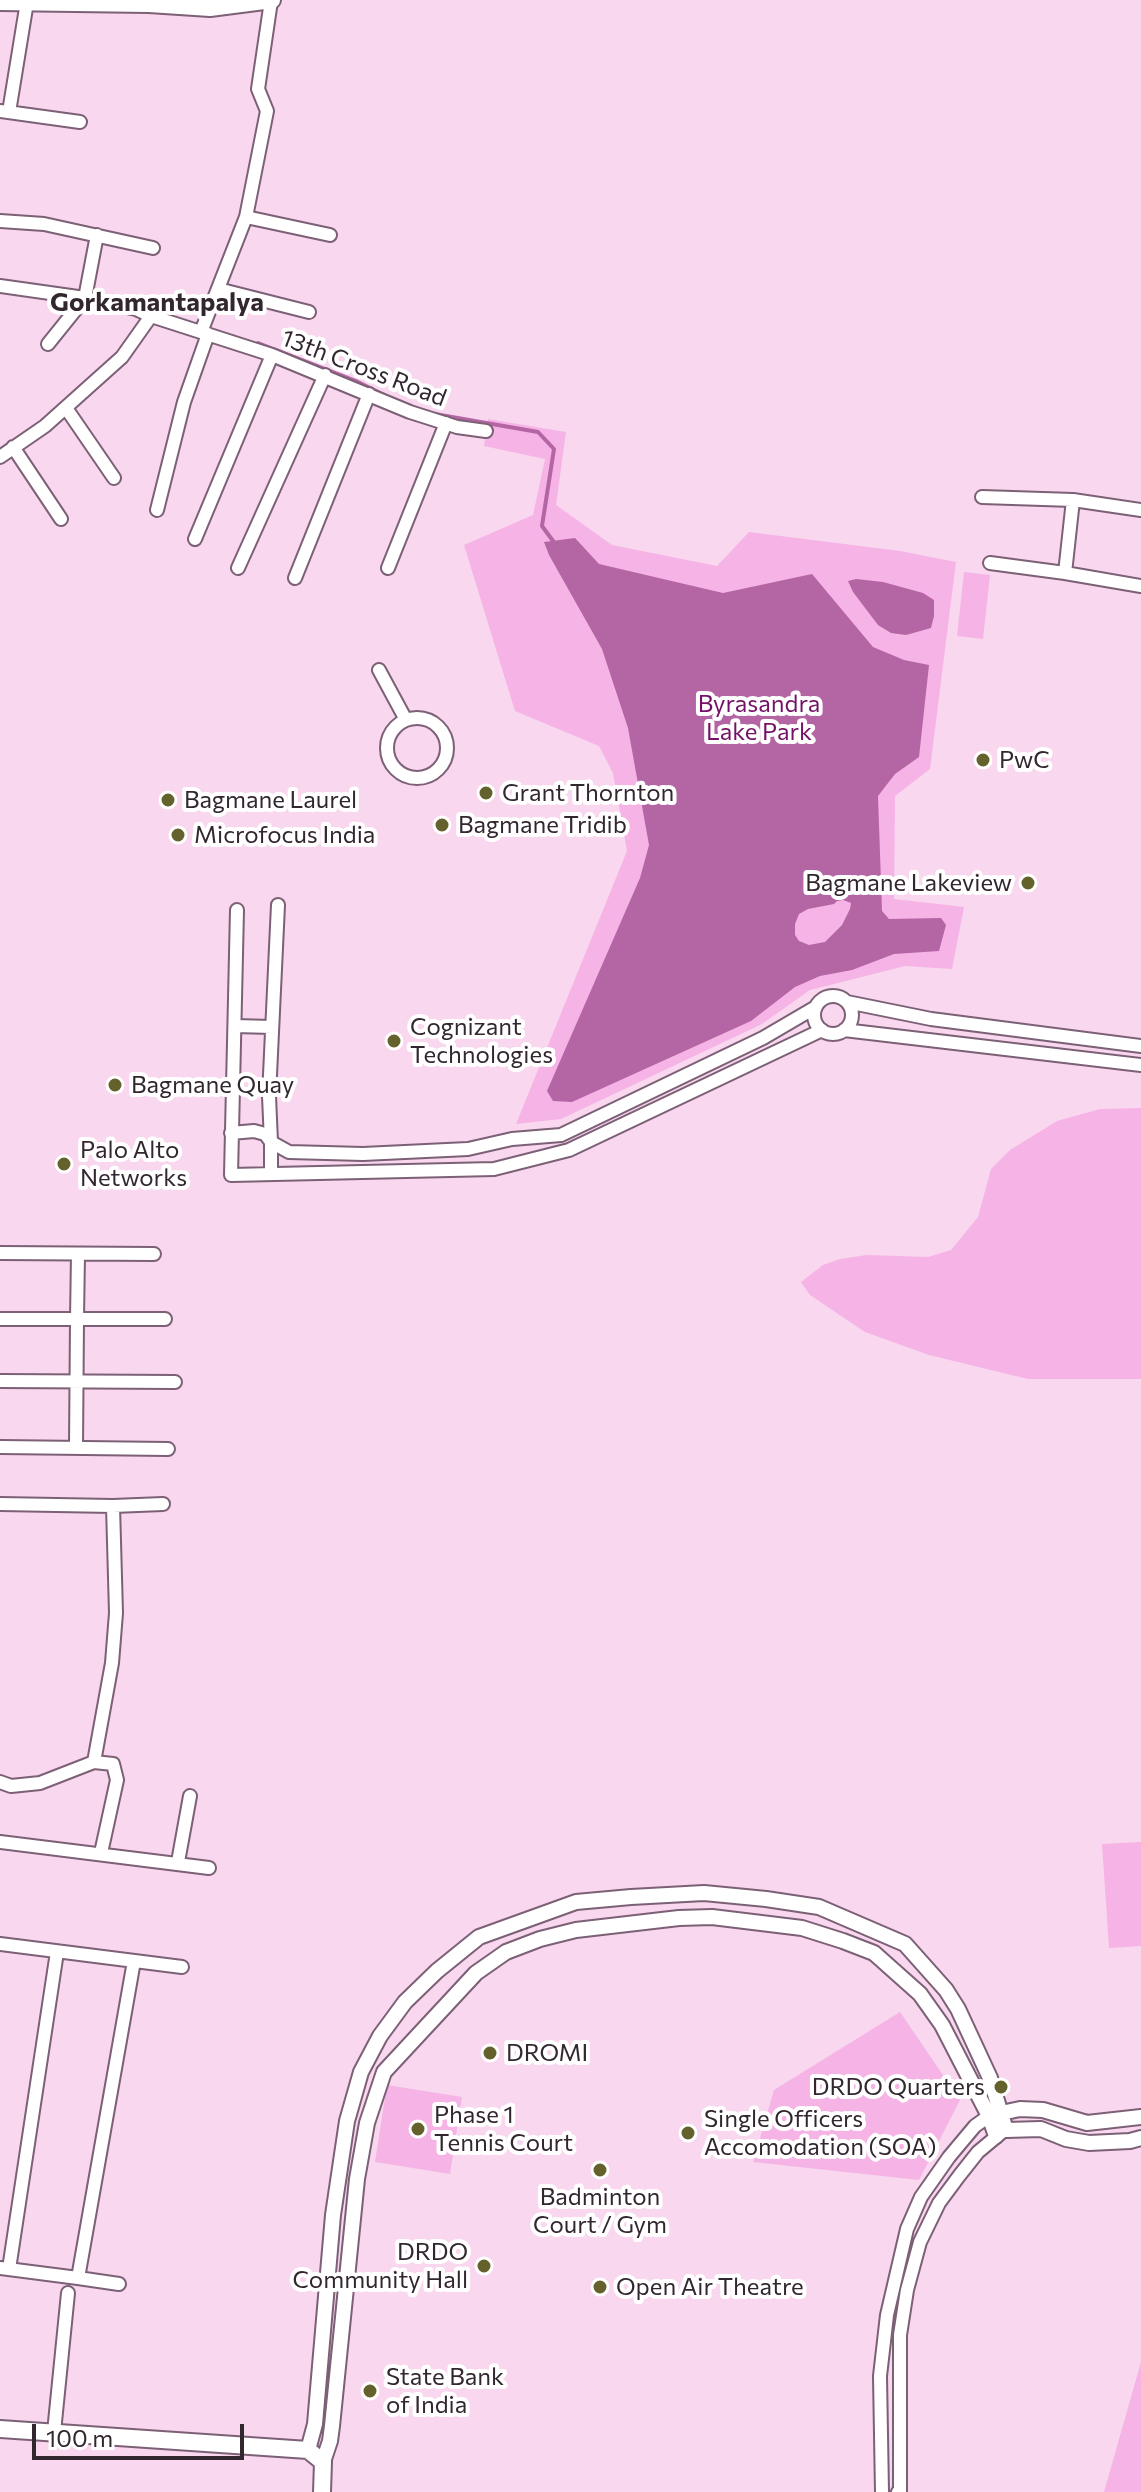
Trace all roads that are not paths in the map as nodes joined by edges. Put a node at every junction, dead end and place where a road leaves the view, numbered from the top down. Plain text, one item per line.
1 (272, 0) edge
2 (0, 2) edge
3 (32, 2) edge
4 (148, 2) edge
5 (244, 2) edge
6 (4, 112) edge
7 (80, 122) dead end
8 (246, 217) junction
9 (0, 221) edge
10 (97, 235) junction
11 (330, 235) dead end
12 (153, 248) dead end
13 (0, 286) edge
14 (218, 289) junction
15 (85, 298) junction
16 (309, 312) dead end
17 (151, 316) junction
18 (204, 333) junction
19 (48, 344) dead end
20 (272, 355) junction
21 (325, 375) junction
22 (369, 394) junction
23 (66, 408) junction
24 (446, 423) junction
25 (486, 431) dead end
26 (13, 447) junction
27 (0, 457) edge
28 (114, 478) dead end
29 (982, 497) dead end
30 (1073, 500) junction
31 (157, 510) dead end
32 (1141, 510) edge
33 (61, 519) dead end
34 (195, 539) dead end
35 (990, 563) dead end
36 (238, 568) dead end
37 (388, 568) dead end
38 (1065, 573) junction
39 (295, 578) dead end
40 (1141, 586) edge
41 (379, 670) dead end
42 (406, 720) junction
43 (278, 905) dead end
44 (237, 910) dead end
45 (847, 1002) junction
46 (816, 1007) junction
47 (235, 1026) junction
48 (272, 1027) junction
49 (822, 1030) junction
50 (844, 1030) junction
51 (1141, 1046) edge
52 (1141, 1065) edge
53 (231, 1133) junction
54 (271, 1142) junction
55 (271, 1173) junction
56 (0, 1253) edge
57 (78, 1254) junction
58 (154, 1254) dead end
59 (0, 1319) edge
60 (77, 1319) junction
61 (165, 1319) dead end
62 (0, 1381) edge
63 (76, 1381) junction
64 (175, 1382) dead end
65 (0, 1447) edge
66 (76, 1448) junction
67 (168, 1449) dead end
68 (0, 1504) edge
69 (163, 1504) dead end
70 (113, 1506) junction
71 (94, 1762) junction
72 (0, 1782) edge
73 (190, 1796) dead end
74 (0, 1842) edge
75 (101, 1853) junction
76 (178, 1862) junction
77 (209, 1868) dead end
78 (0, 1944) edge
79 (57, 1952) junction
80 (134, 1961) junction
81 (182, 1967) dead end
82 (995, 2114) junction
83 (1141, 2117) edge
84 (1001, 2133) junction
85 (1141, 2138) edge
86 (333, 2215) junction
87 (352, 2216) junction
88 (4, 2269) edge
89 (78, 2278) junction
90 (119, 2284) dead end
91 (68, 2293) dead end
92 (0, 2429) edge
93 (882, 2430) junction
94 (899, 2430) junction
95 (54, 2432) junction
96 (308, 2450) junction
97 (323, 2462) junction
98 (322, 2492) edge
99 (882, 2492) edge
100 (898, 2492) edge

1 - 5 main road
1 - 8 street
2 - 3 main road
3 - 4 main road
3 - 6 street
4 - 5 main road
6 - 7 street
8 - 11 street
8 - 14 street
9 - 10 street
10 - 12 street
10 - 15 street
13 - 15 street, 13th Cross Road
14 - 16 street
14 - 18 street
15 - 17 street, 13th Cross Road
15 - 19 street
17 - 18 street, 13th Cross Road
17 - 23 street
18 - 20 street, 13th Cross Road
18 - 31 street
20 - 21 street, 13th Cross Road
20 - 34 street
21 - 22 street, 13th Cross Road
21 - 36 street
22 - 24 street, 13th Cross Road
22 - 39 street
23 - 26 street
23 - 28 street
24 - 25 street, 13th Cross Road
24 - 37 street
26 - 27 street
26 - 33 street
29 - 30 street
30 - 32 street
30 - 38 street
35 - 38 street
38 - 40 street
41 - 42 street
42 - 42 street
43 - 48 street
44 - 47 street
45 - 46 street
45 - 50 street
45 - 51 street
46 - 49 street
46 - 54 street
47 - 48 street
47 - 53 street
48 - 54 street
49 - 50 street
49 - 55 street
50 - 52 street
53 - 54 street
53 - 55 street
54 - 55 street
56 - 57 street
57 - 58 street
57 - 60 street
59 - 60 street
60 - 61 street
60 - 63 street
62 - 63 street
63 - 64 street
63 - 66 street
65 - 66 street
66 - 67 street
68 - 70 street
69 - 70 street
70 - 71 street
71 - 72 street
71 - 75 street
73 - 76 street
74 - 75 street
75 - 76 street
76 - 77 street
78 - 79 street
79 - 80 street
79 - 88 street
80 - 81 street
80 - 89 street
82 - 83 street
82 - 84 street
82 - 86 street
82 - 87 street
82 - 93 street
84 - 85 street
84 - 94 street
86 - 87 street
86 - 96 street
87 - 97 street
88 - 89 street
89 - 90 street
91 - 95 street
92 - 95 main road
93 - 94 street
93 - 99 street
94 - 100 street
95 - 96 main road
96 - 97 main road
97 - 98 main road

